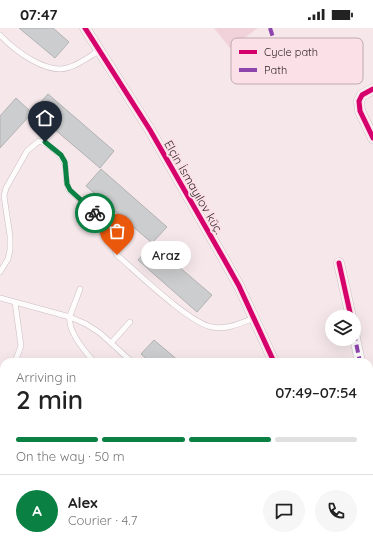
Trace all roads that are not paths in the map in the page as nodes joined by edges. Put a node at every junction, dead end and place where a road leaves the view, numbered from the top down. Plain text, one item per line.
1 (85, 28) edge
2 (0, 35) edge
3 (100, 50) junction
4 (373, 89) edge
5 (373, 138) edge
6 (2, 194) edge
7 (339, 263) dead end
8 (1, 269) edge
9 (80, 289) dead end
10 (0, 298) edge
11 (15, 302) junction
12 (349, 310) edge
13 (70, 317) junction
14 (254, 318) junction
15 (130, 322) dead end
16 (111, 343) junction
17 (357, 346) edge
18 (16, 358) edge
19 (91, 358) edge
20 (128, 358) edge
21 (272, 358) edge
22 (359, 358) edge

1 - 3 street, Elçin İsmayılov küç.
2 - 3 lane
3 - 14 street, Elçin İsmayılov küç.
4 - 5 street
6 - 8 lane
6 - 14 lane
7 - 12 street
9 - 13 lane
10 - 11 lane
11 - 13 lane
11 - 18 lane
13 - 16 lane
13 - 19 lane
14 - 21 street, Elçin İsmayılov küç.
15 - 16 lane
16 - 20 lane
17 - 22 street

